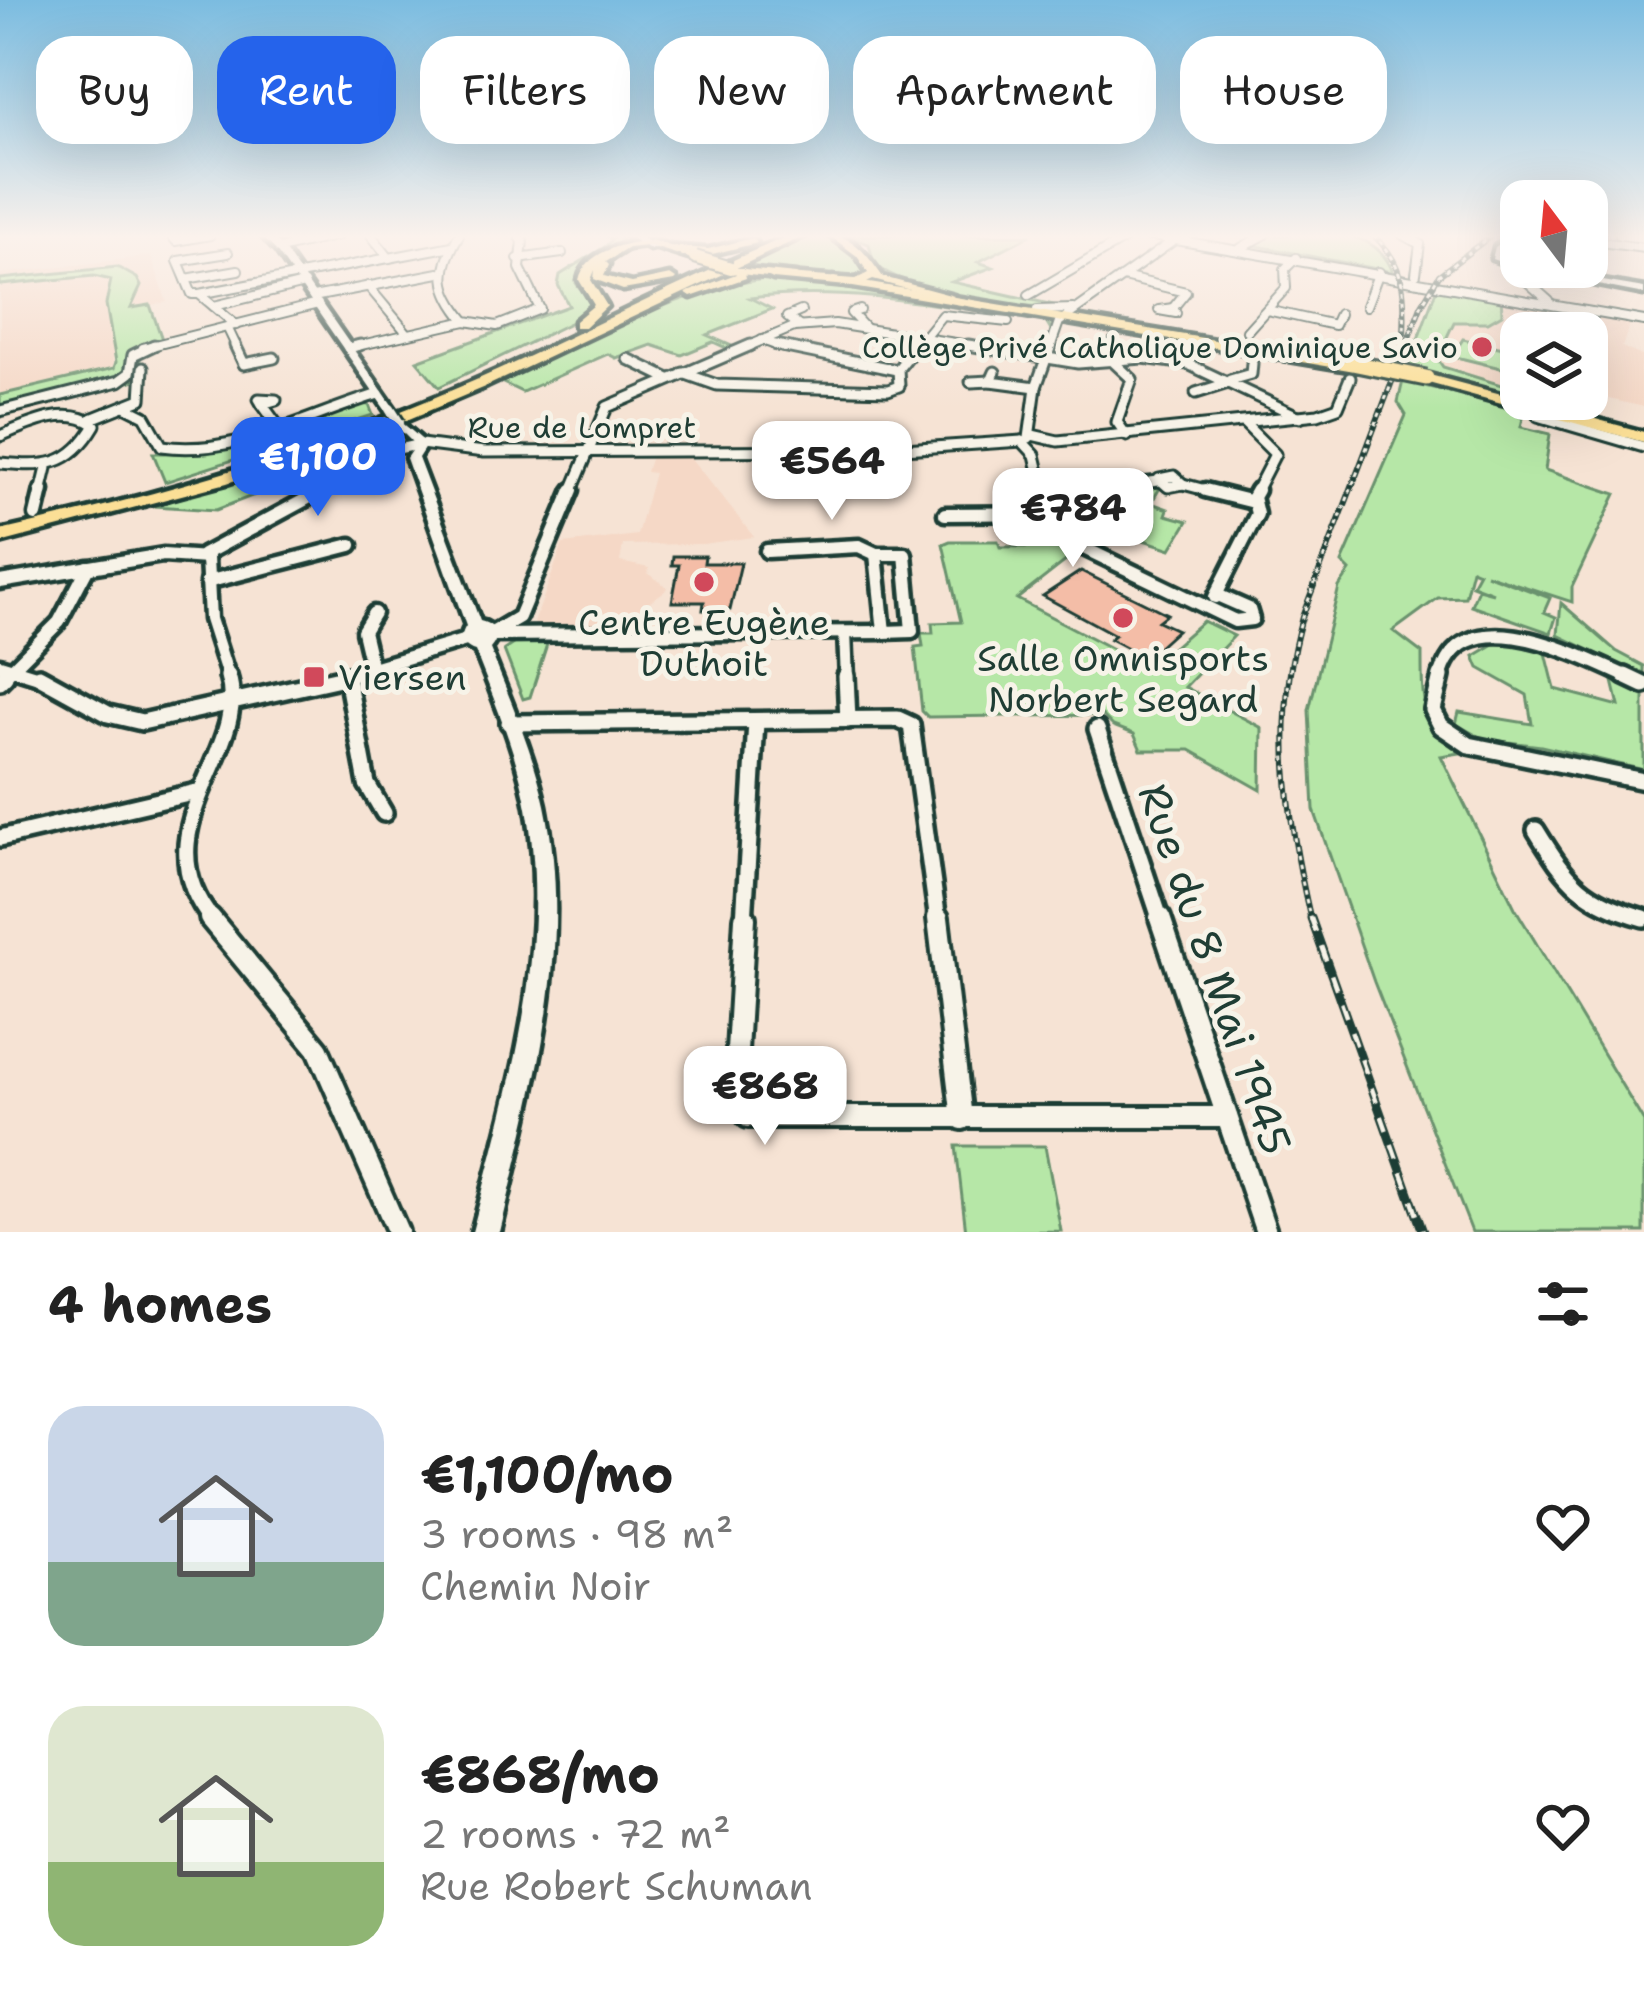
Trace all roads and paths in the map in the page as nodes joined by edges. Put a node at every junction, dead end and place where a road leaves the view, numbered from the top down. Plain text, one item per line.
1 (192, 292) edge
2 (203, 292) edge
3 (259, 292) edge
4 (309, 292) edge
5 (345, 292) edge
6 (373, 292) edge
7 (444, 292) edge
8 (531, 292) edge
9 (594, 292) edge
10 (665, 292) edge
11 (682, 292) edge
12 (685, 292) edge
13 (908, 292) edge
14 (931, 292) edge
15 (1035, 292) edge
16 (1100, 292) edge
17 (1186, 292) edge
18 (1282, 292) edge
19 (1373, 292) edge
20 (1497, 292) edge
21 (1539, 292) edge
22 (199, 294) junction
23 (1029, 296) dead end
24 (315, 301) junction
25 (1550, 302) junction
26 (214, 306) junction
27 (1366, 306) dead end
28 (1173, 308) dead end
29 (838, 310) dead end
30 (1267, 310) junction
31 (801, 311) dead end
32 (1037, 312) junction
33 (772, 313) dead end
34 (1340, 314) dead end
35 (787, 317) junction
36 (1067, 319) junction
37 (466, 321) junction
38 (1644, 321) edge
39 (1008, 322) dead end
40 (231, 326) junction
41 (799, 326) junction
42 (866, 329) junction
43 (1247, 332) dead end
44 (408, 334) junction
45 (923, 338) junction
46 (762, 340) junction
47 (1113, 341) dead end
48 (348, 348) junction
49 (551, 348) junction
50 (1048, 354) junction
51 (522, 356) junction
52 (274, 358) dead end
53 (628, 359) dead end
54 (1113, 362) junction
55 (1252, 363) dead end
56 (143, 368) dead end
57 (1352, 369) junction
58 (897, 370) junction
59 (682, 373) junction
60 (669, 379) junction
61 (1230, 381) junction
62 (971, 382) dead end
63 (1036, 387) junction
64 (1196, 393) dead end
65 (380, 395) junction
66 (262, 404) dead end
67 (125, 406) junction
68 (0, 411) edge
69 (1300, 417) junction
70 (91, 419) junction
71 (1554, 420) edge
72 (1244, 423) junction
73 (278, 426) junction
74 (0, 436) edge
75 (1127, 436) junction
76 (1027, 438) junction
77 (1644, 442) edge
78 (421, 444) junction
79 (589, 452) junction
80 (0, 463) edge
81 (47, 468) junction
82 (1105, 487) dead end
83 (1252, 502) junction
84 (1048, 513) junction
85 (945, 514) dead end
86 (36, 515) dead end
87 (0, 534) edge
88 (351, 545) dead end
89 (767, 551) dead end
90 (876, 554) junction
91 (202, 555) junction
92 (88, 567) junction
93 (0, 582) edge
94 (207, 582) junction
95 (1217, 595) junction
96 (1206, 607) junction
97 (374, 613) dead end
98 (884, 632) junction
99 (844, 633) junction
100 (481, 636) junction
101 (0, 665) edge
102 (17, 667) junction
103 (372, 669) junction
104 (347, 676) junction
105 (0, 681) edge
106 (1644, 685) edge
107 (230, 704) junction
108 (848, 720) junction
109 (756, 722) junction
110 (509, 723) junction
111 (1097, 729) dead end
112 (1644, 781) edge
113 (200, 791) junction
114 (384, 813) dead end
115 (1536, 830) dead end
116 (2, 840) edge
117 (1644, 918) edge
118 (1227, 1117) junction
119 (962, 1119) junction
120 (483, 1230) edge
121 (398, 1232) edge
122 (1266, 1232) edge

1 - 22 street
2 - 22 street
3 - 26 street
4 - 24 street, Rue de Lompret
5 - 24 street
6 - 44 street
7 - 37 street
8 - 37 street
9 - 51 main road
10 - 49 main road
11 - 51 main road
12 - 49 main road
13 - 32 main road
14 - 32 main road
15 - 23 street
16 - 36 street
17 - 28 street
18 - 30 street
19 - 27 street
20 - 25 street
21 - 25 street
22 - 26 street
24 - 40 street
24 - 48 street, Rue de Lompret
25 - 38 street
26 - 40 street
29 - 42 street
30 - 34 street
30 - 43 street
31 - 35 street
32 - 36 main road
33 - 35 street
35 - 41 street
36 - 50 street
36 - 57 main road
36 - 57 main road
37 - 44 street
39 - 45 street
40 - 52 street
40 - 68 street
41 - 42 street
41 - 46 street
42 - 45 street
44 - 48 street
45 - 50 street
45 - 58 street
46 - 58 street
46 - 59 street
47 - 54 street
48 - 65 street, Rue de Lompret
49 - 87 main road
50 - 54 street
50 - 63 street
51 - 87 main road
53 - 60 street
54 - 61 street
54 - 75 street
55 - 61 street
56 - 67 street
57 - 69 street, Rue de Lompret
57 - 77 main road, bridge
58 - 59 street
59 - 60 street
60 - 79 street
61 - 64 street
61 - 69 street
62 - 63 street
63 - 76 street
65 - 73 street
65 - 78 street, Rue de Lompret, bridge
66 - 73 street
67 - 70 street
67 - 73 street
69 - 72 street, Rue de Lompret
70 - 74 street
70 - 81 street
71 - 77 street
72 - 75 street, Rue de Lompret
72 - 83 street
75 - 76 street, Rue de Lompret
76 - 79 street, Rue de Lompret
76 - 84 street
78 - 79 street, Rue de Lompret
78 - 91 street
78 - 100 street
79 - 100 street
80 - 81 street
81 - 86 street
82 - 83 street
83 - 95 street
84 - 85 street
84 - 96 street
88 - 94 street
89 - 90 street
90 - 98 street
90 - 98 street
91 - 92 street
91 - 94 street
92 - 93 street
92 - 102 street
94 - 107 street
95 - 96 street
95 - 96 street
97 - 103 street
98 - 99 street
99 - 100 street
99 - 108 street
100 - 103 street
100 - 110 street
101 - 102 street
102 - 105 street
102 - 107 street
103 - 104 street
104 - 107 street
104 - 114 street
106 - 112 street
107 - 113 street
108 - 109 street
108 - 119 street
109 - 110 street
109 - 119 street
110 - 120 street
111 - 118 street, Rue du 8 Mai 1945
113 - 116 street
113 - 121 street
115 - 117 street
118 - 119 street
118 - 122 street, Rue du 8 Mai 1945

